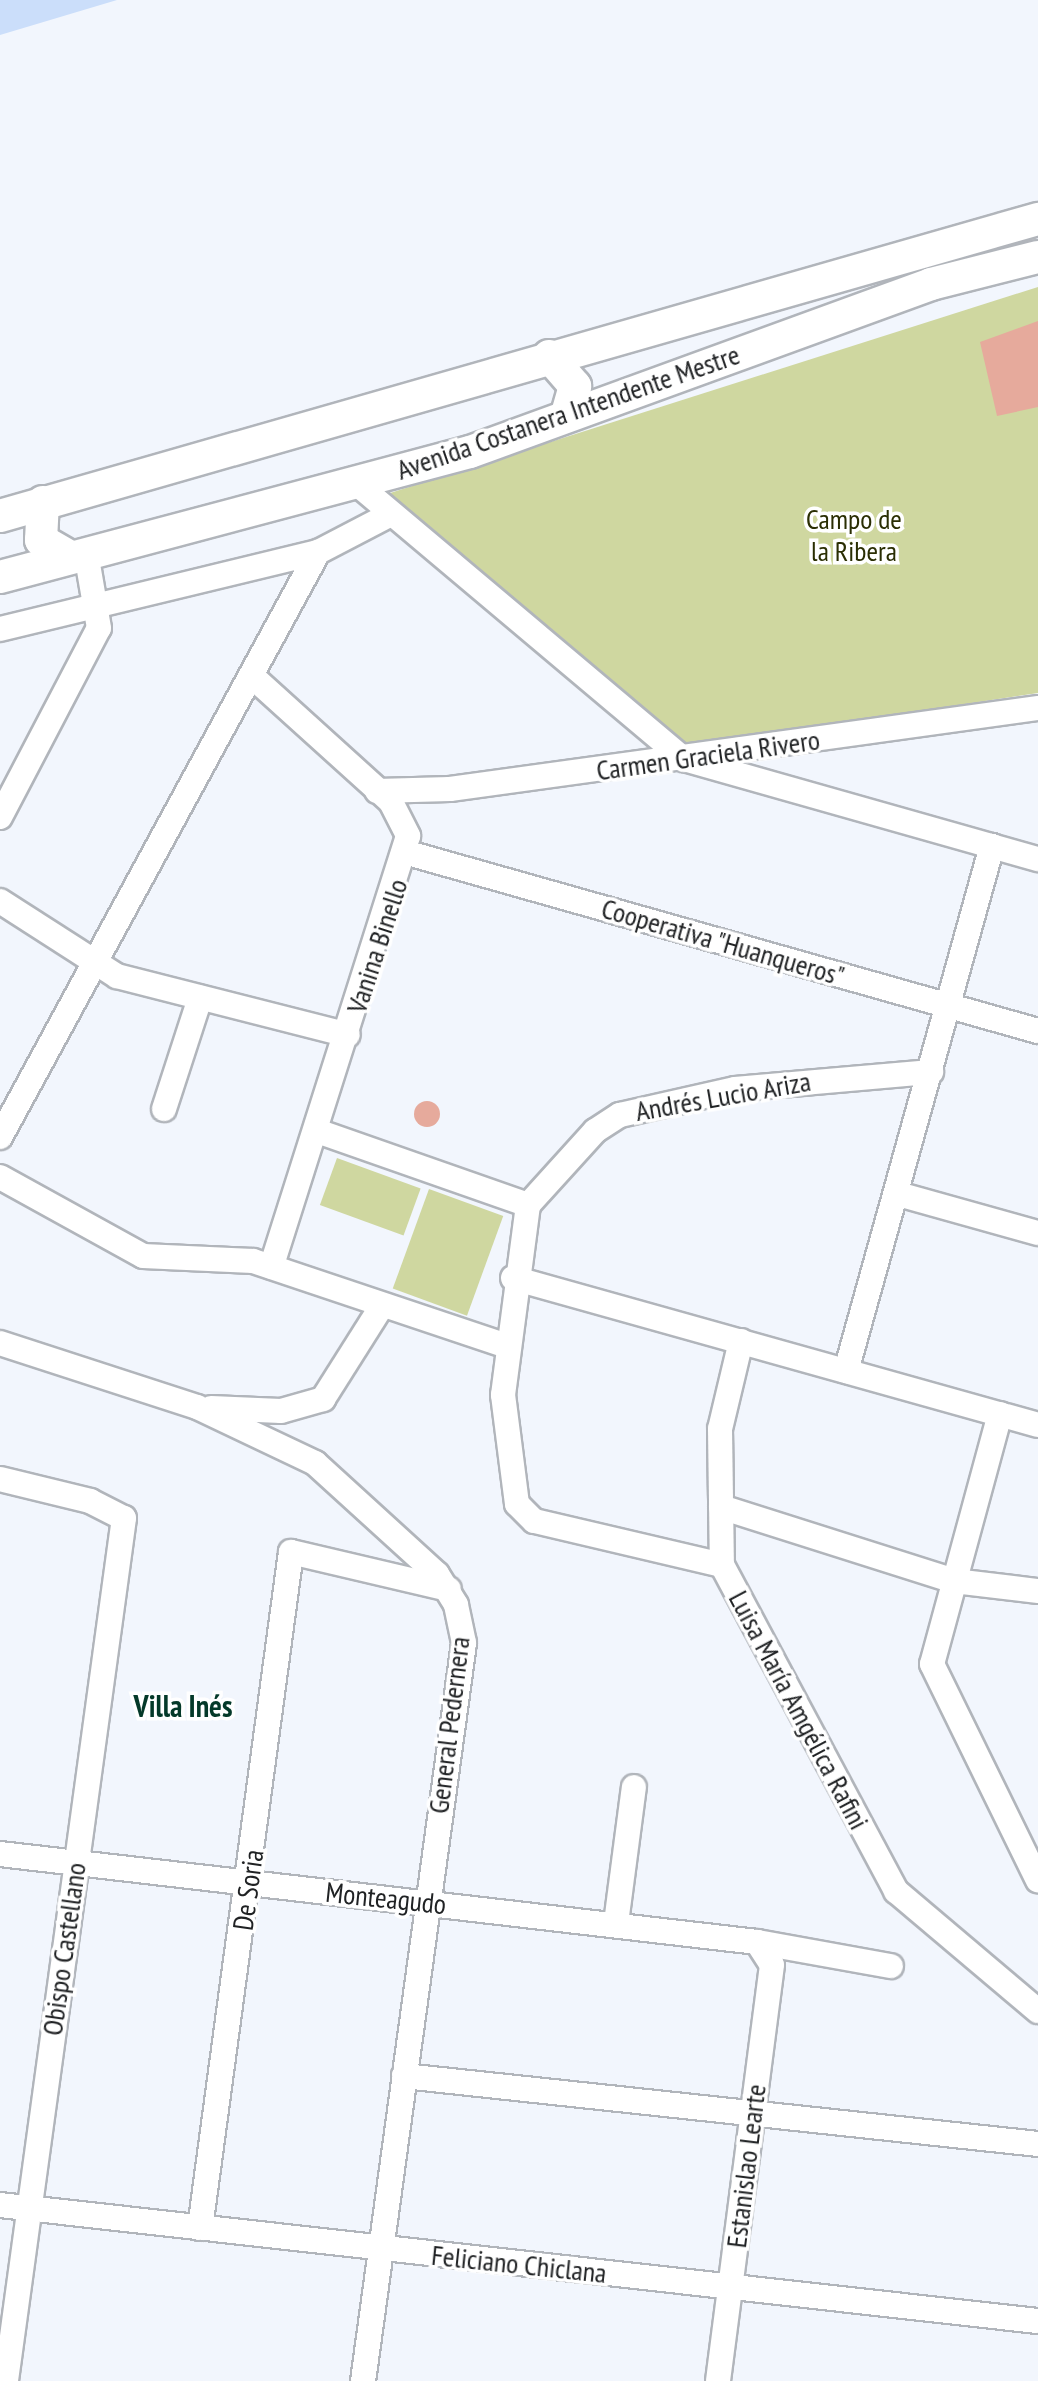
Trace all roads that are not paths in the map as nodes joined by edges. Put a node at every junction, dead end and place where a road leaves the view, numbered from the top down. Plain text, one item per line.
1 (1038, 219) edge
2 (1038, 257) edge
3 (549, 356) junction
4 (567, 414) junction
5 (356, 483) junction
6 (43, 502) junction
7 (391, 514) junction
8 (0, 516) edge
9 (318, 552) junction
10 (78, 555) junction
11 (276, 564) junction
12 (0, 577) edge
13 (301, 592) junction
14 (100, 604) junction
15 (0, 629) edge
16 (254, 678) junction
17 (1038, 708) edge
18 (771, 747) junction
19 (684, 759) junction
20 (777, 788) junction
21 (377, 791) junction
22 (435, 791) junction
23 (0, 817) edge
24 (408, 845) junction
25 (992, 846) junction
26 (1038, 859) edge
27 (0, 901) edge
28 (97, 960) junction
29 (200, 998) junction
30 (948, 1007) junction
31 (1038, 1031) edge
32 (348, 1035) junction
33 (931, 1072) junction
34 (164, 1109) dead end
35 (317, 1131) junction
36 (0, 1137) edge
37 (0, 1177) edge
38 (898, 1194) junction
39 (528, 1205) junction
40 (1038, 1233) edge
41 (271, 1267) junction
42 (513, 1278) junction
43 (380, 1309) junction
44 (741, 1341) junction
45 (0, 1343) edge
46 (507, 1346) junction
47 (846, 1371) junction
48 (197, 1407) junction
49 (1000, 1414) junction
50 (1038, 1425) edge
51 (0, 1479) edge
52 (721, 1507) junction
53 (722, 1565) junction
54 (954, 1581) junction
55 (449, 1589) junction
56 (1038, 1591) edge
57 (634, 1787) dead end
58 (0, 1854) edge
59 (75, 1862) junction
60 (1038, 1880) edge
61 (249, 1883) junction
62 (427, 1902) junction
63 (616, 1923) junction
64 (762, 1947) junction
65 (891, 1966) dead end
66 (1038, 2011) edge
67 (404, 2076) junction
68 (752, 2116) junction
69 (1038, 2144) edge
70 (0, 2205) edge
71 (29, 2209) junction
72 (200, 2228) junction
73 (381, 2249) junction
74 (731, 2288) junction
75 (1038, 2321) edge
76 (6, 2381) edge
77 (363, 2381) edge
78 (718, 2381) edge

1 - 3 main road, Avenida Costanera Intendente Mestre
2 - 4 main road, Avenida Costanera Intendente Mestre
3 - 4 main road
3 - 6 main road, Avenida Costanera Intendente Mestre
4 - 5 main road, Avenida Costanera Intendente Mestre
5 - 7 street
5 - 10 main road, Avenida Costanera Intendente Mestre
6 - 8 main road, Avenida Costanera Intendente Mestre
6 - 10 main road
7 - 9 street
7 - 19 street
9 - 11 street
9 - 13 street
10 - 12 main road, Avenida Costanera Intendente Mestre
10 - 14 street
11 - 13 street
11 - 14 street
13 - 16 street
14 - 15 street
14 - 23 street
16 - 21 street
16 - 28 street
17 - 18 street, Carmen Graciela Rivero
18 - 19 street, Carmen Graciela Rivero
18 - 20 street
19 - 20 street
19 - 22 street, Carmen Graciela Rivero
20 - 25 street
21 - 22 street, Carmen Graciela Rivero
21 - 24 street
22 - 24 street, Vanina Binello
24 - 30 street, Cooperativa "Huanqueros"
24 - 32 street, Vanina Binello
25 - 26 street
25 - 30 street
27 - 28 street
28 - 29 street
28 - 36 street
29 - 32 street
29 - 34 street
30 - 31 street, Cooperativa "Huanqueros"
30 - 33 street
32 - 35 street, Vanina Binello
33 - 38 street
33 - 39 street, Andrés Lucio Ariza
35 - 39 street
35 - 41 street, Vanina Binello
37 - 41 street
38 - 40 street
38 - 47 street
39 - 42 street
41 - 43 street
42 - 44 street
42 - 46 street
43 - 46 street
43 - 48 street
44 - 47 street
44 - 52 street, Luisa María Amgélica Rafini
45 - 48 street
46 - 53 street
47 - 49 street
48 - 55 street
49 - 50 street
49 - 54 street
51 - 59 street, Obispo Castellano
52 - 53 street, Luisa María Amgélica Rafini
52 - 54 street
53 - 66 street, Luisa María Amgélica Rafini
54 - 56 street
54 - 60 street
55 - 61 street, De Soria
55 - 62 street, General Pedernera
57 - 63 street
58 - 59 street, Monteagudo
59 - 61 street, Monteagudo
59 - 71 street, Obispo Castellano
61 - 62 street, Monteagudo
61 - 72 street, De Soria
62 - 63 street, Monteagudo
62 - 67 street, General Pedernera
63 - 64 street, Monteagudo
64 - 65 street, Monteagudo
64 - 68 street, Estanislao Learte
67 - 68 street
67 - 73 street, General Pedernera
68 - 69 street
68 - 74 street, Estanislao Learte
70 - 71 street, Feliciano Chiclana
71 - 72 street, Feliciano Chiclana
71 - 76 street, Obispo Castellano
72 - 73 street, Feliciano Chiclana
73 - 74 street, Feliciano Chiclana
73 - 77 street, General Pedernera
74 - 75 street, Feliciano Chiclana
74 - 78 street, Estanislao Learte

